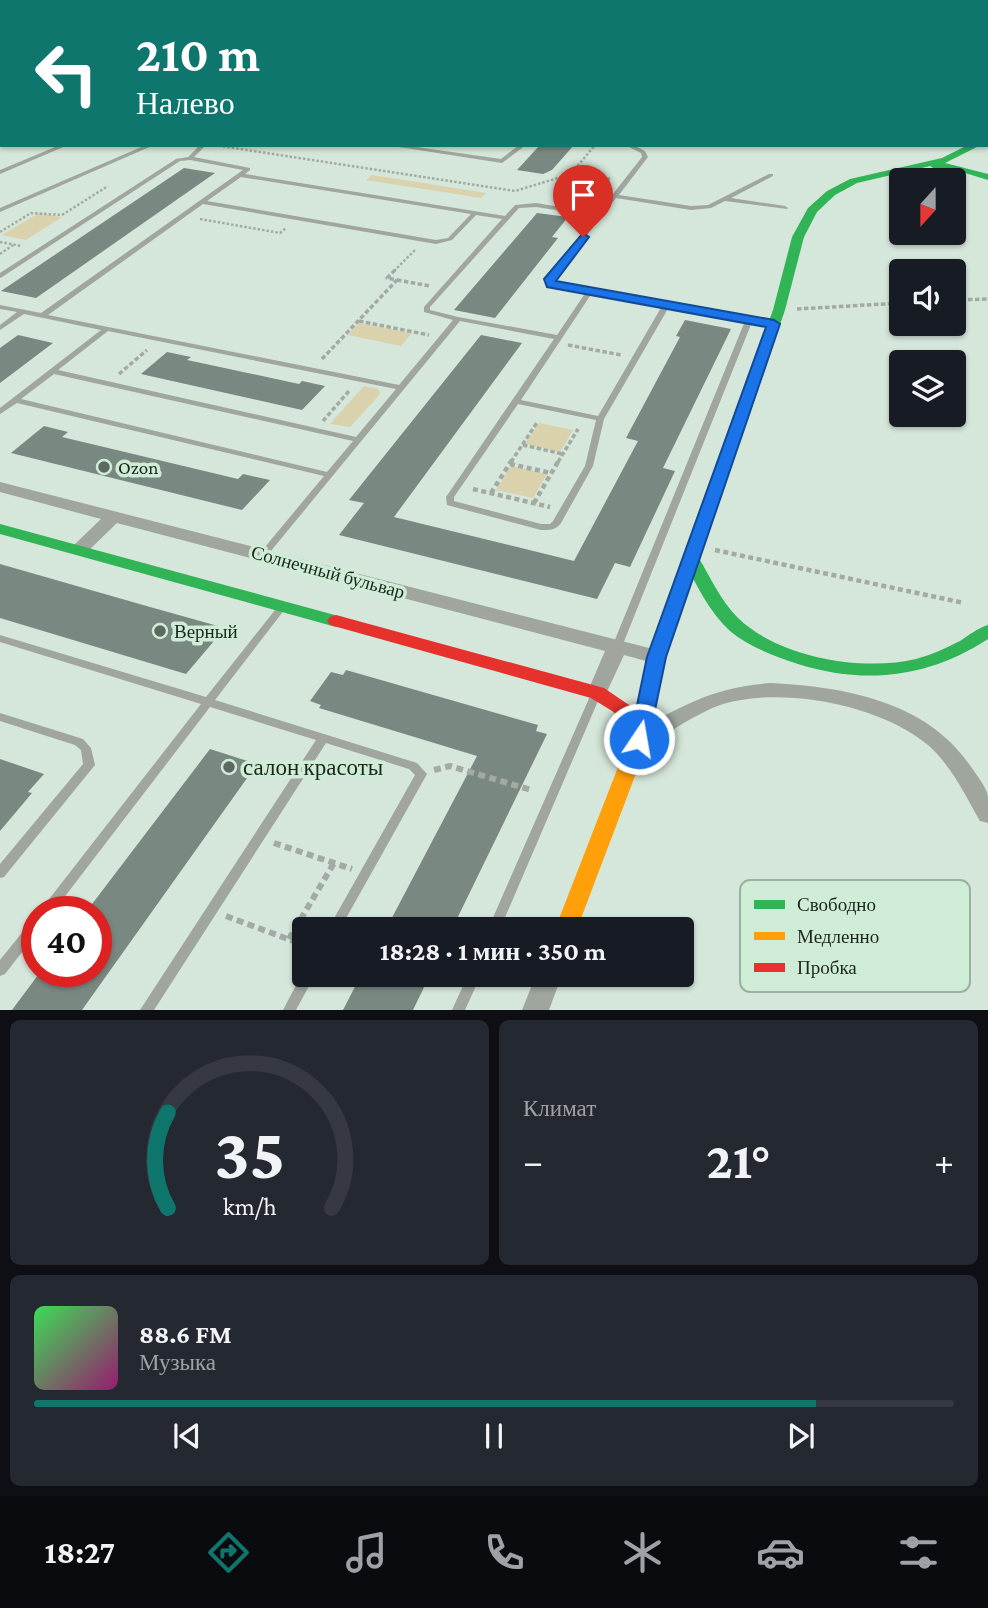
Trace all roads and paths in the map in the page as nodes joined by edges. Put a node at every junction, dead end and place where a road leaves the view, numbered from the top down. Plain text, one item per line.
1 (60, 147) edge
2 (146, 147) edge
3 (201, 147) edge
4 (227, 147) edge
5 (402, 147) edge
6 (521, 147) edge
7 (593, 147) edge
8 (632, 147) edge
9 (972, 147) edge
10 (190, 158) junction
11 (909, 168) joint
12 (959, 168) edge
13 (966, 170) edge
14 (0, 172) edge
15 (572, 173) junction
16 (889, 173) edge
17 (240, 175) junction
18 (771, 175) dead end
19 (567, 176) junction
20 (988, 177) edge
21 (611, 178) dead end
22 (108, 186) dead end
23 (555, 195) dead end
24 (615, 196) junction
25 (725, 199) junction
26 (202, 202) junction
27 (785, 208) dead end
28 (0, 210) edge
29 (475, 213) junction
30 (600, 215) junction
31 (506, 218) junction
32 (0, 232) edge
33 (424, 240) junction
34 (14, 245) dead end
35 (0, 254) edge
36 (0, 276) edge
37 (397, 280) junction
38 (443, 288) junction
39 (589, 293) junction
40 (988, 299) edge
41 (966, 300) edge
42 (889, 304) edge
43 (666, 306) junction
44 (0, 307) edge
45 (22, 312) junction
46 (42, 316) junction
47 (776, 317) junction
48 (458, 319) junction
49 (749, 320) junction
50 (358, 321) junction
51 (0, 328) edge
52 (106, 329) junction
53 (443, 337) junction
54 (161, 338) junction
55 (557, 340) junction
56 (636, 358) junction
57 (311, 370) junction
58 (52, 371) junction
59 (359, 380) junction
60 (107, 384) junction
61 (401, 388) junction
62 (15, 400) junction
63 (515, 401) junction
64 (0, 412) edge
65 (600, 419) junction
66 (538, 421) dead end
67 (578, 429) dead end
68 (314, 430) junction
69 (358, 440) junction
70 (522, 445) junction
71 (563, 454) junction
72 (510, 464) junction
73 (551, 473) junction
74 (330, 475) junction
75 (458, 486) junction
76 (0, 487) edge
77 (491, 493) junction
78 (534, 503) junction
79 (564, 510) junction
80 (114, 516) junction
81 (0, 529) edge
82 (79, 550) junction
83 (694, 553) junction
84 (263, 555) junction
85 (964, 604) dead end
86 (283, 606) junction
87 (988, 631) edge
88 (0, 638) edge
89 (617, 647) junction
90 (657, 657) junction
91 (597, 693) junction
92 (208, 702) junction
93 (0, 717) edge
94 (323, 738) junction
95 (639, 739) junction
96 (421, 774) junction
97 (531, 790) dead end
98 (988, 814) edge
99 (258, 837) junction
100 (334, 863) junction
101 (0, 873) edge
102 (366, 874) junction
103 (57, 896) edge
104 (210, 911) junction
105 (341, 917) edge
106 (499, 917) edge
107 (571, 917) edge
108 (289, 939) junction
109 (292, 940) edge
110 (21, 943) edge
111 (0, 970) edge
112 (302, 987) edge
113 (469, 987) edge
114 (544, 987) edge
115 (146, 1010) edge
116 (289, 1010) edge
117 (458, 1010) edge
118 (535, 1010) edge

1 - 14 lane
2 - 28 lane
3 - 10 lane
4 - 19 path
5 - 6 lane
7 - 15 path
8 - 24 lane
9 - 11 street
10 - 17 lane
10 - 36 lane
11 - 12 street
13 - 20 street
15 - 19 path
15 - 21 path
16 - 47 street
17 - 26 lane
17 - 29 lane
18 - 25 lane
19 - 23 path
22 - 32 path
24 - 25 lane
24 - 30 lane
25 - 27 lane
26 - 33 lane
26 - 46 lane
29 - 31 lane
29 - 33 lane
30 - 31 lane
30 - 39 lane
31 - 38 lane
33 - 37 path
34 - 35 path
37 - 38 path
37 - 50 path
38 - 48 lane
39 - 43 lane
39 - 55 lane
40 - 41 path
42 - 47 path
43 - 49 lane
43 - 56 lane
44 - 45 lane
45 - 46 lane
45 - 51 lane
46 - 52 lane
47 - 49 lane
47 - 83 street
48 - 53 lane
48 - 55 lane
49 - 89 lane
50 - 53 path
50 - 57 path
52 - 54 lane
52 - 58 lane
53 - 61 lane
54 - 57 lane
54 - 60 path
55 - 56 path
55 - 63 lane
56 - 65 lane
57 - 59 lane
58 - 60 lane
58 - 62 lane
59 - 61 lane
59 - 68 path
60 - 68 lane
61 - 69 lane
62 - 64 lane
62 - 74 lane
63 - 65 lane
63 - 75 lane
65 - 79 lane
66 - 70 path
67 - 71 path
68 - 69 lane
69 - 74 lane
70 - 71 path
70 - 72 path
71 - 73 path
72 - 73 path
72 - 77 path
73 - 78 path
74 - 84 lane
75 - 77 path
75 - 79 lane
76 - 80 street, Солнечный бульвар
77 - 78 path
78 - 79 path
80 - 82 street
80 - 84 street, Солнечный бульвар
81 - 82 street
82 - 86 street
83 - 85 path
83 - 87 street
83 - 90 street
84 - 89 street, Солнечный бульвар
86 - 91 street
86 - 92 lane
88 - 92 lane
89 - 90 street, Солнечный бульвар
89 - 91 street
90 - 95 street
91 - 95 street
91 - 106 lane
92 - 94 lane
92 - 103 lane
93 - 101 lane
94 - 96 lane
94 - 99 lane
95 - 98 street
95 - 107 street
96 - 97 path
96 - 102 lane
99 - 100 path
99 - 104 lane
100 - 102 path
100 - 108 path
102 - 105 lane
104 - 108 path
104 - 115 lane
108 - 109 path
110 - 111 lane
112 - 116 lane
113 - 117 lane
114 - 118 street

